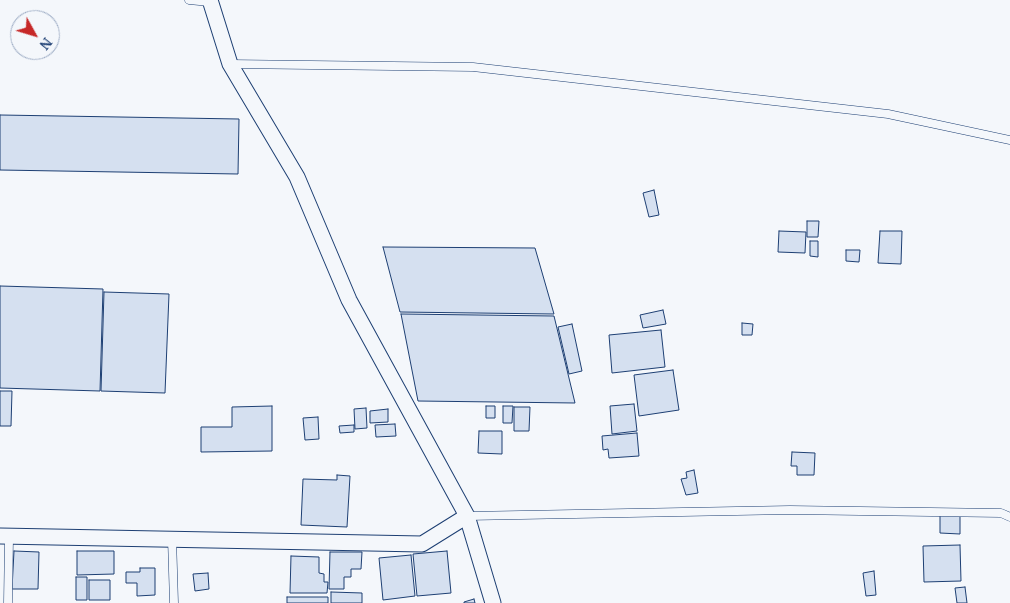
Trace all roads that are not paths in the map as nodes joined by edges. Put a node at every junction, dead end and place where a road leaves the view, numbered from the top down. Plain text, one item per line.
1 (189, 0) edge
2 (210, 1) edge
3 (230, 64) junction
4 (1010, 140) edge
5 (467, 516) junction
6 (1010, 518) edge
7 (4, 536) edge
8 (172, 538) junction
9 (8, 603) edge
10 (174, 603) edge
11 (493, 603) edge

1 - 2 lane
2 - 3 street
3 - 4 lane
3 - 5 street
5 - 6 lane
5 - 8 street
5 - 11 street
7 - 8 street
7 - 9 lane
8 - 10 lane

